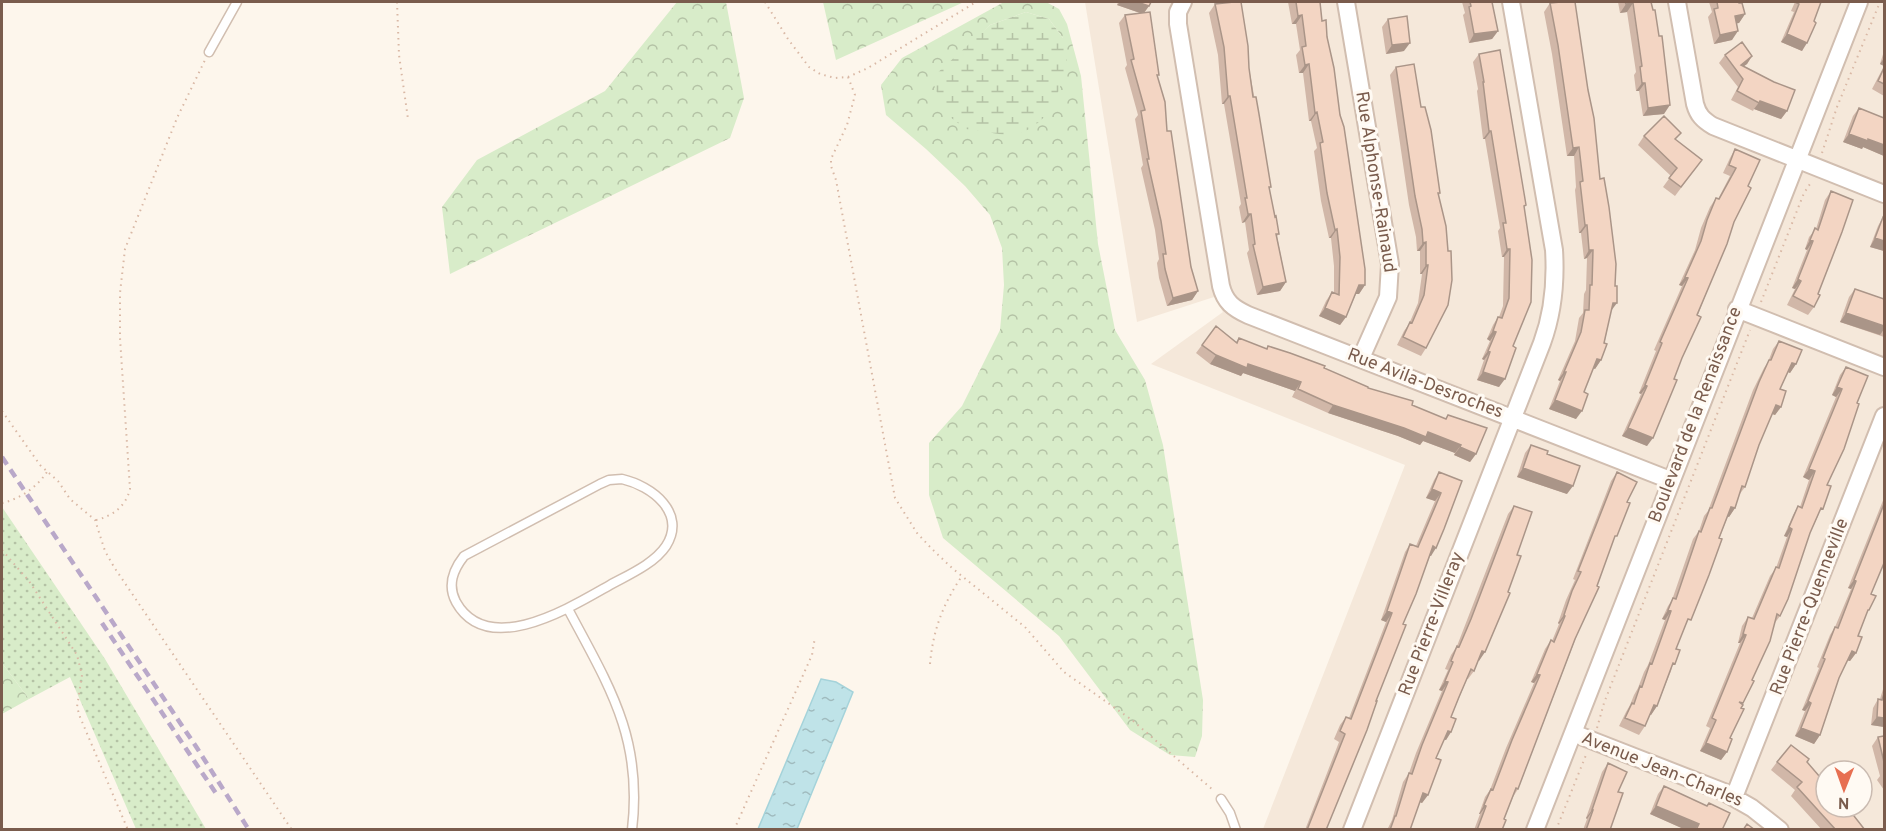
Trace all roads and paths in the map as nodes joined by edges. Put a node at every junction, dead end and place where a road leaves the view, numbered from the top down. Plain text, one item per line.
1 (237, 2) edge
2 (397, 2) edge
3 (765, 2) edge
4 (976, 2) edge
5 (1183, 2) edge
6 (1346, 2) edge
7 (1511, 2) edge
8 (1677, 2) edge
9 (1859, 2) edge
10 (1880, 2) edge
11 (209, 52) joint
12 (848, 77) junction
13 (408, 119) dead end
14 (1824, 148) dead end
15 (1796, 159) junction
16 (1811, 183) dead end
17 (1884, 194) edge
18 (1762, 300) dead end
19 (1737, 309) junction
20 (1748, 334) dead end
21 (1361, 358) junction
22 (1884, 367) edge
23 (2, 411) edge
24 (1884, 416) edge
25 (1512, 418) junction
26 (47, 472) junction
27 (1671, 480) junction
28 (2, 503) edge
29 (95, 520) junction
30 (2, 550) edge
31 (962, 576) junction
32 (568, 609) junction
33 (815, 636) dead end
34 (930, 664) dead end
35 (1598, 723) dead end
36 (1573, 734) junction
37 (1585, 758) dead end
38 (1734, 797) junction
39 (1221, 799) joint
40 (128, 830) edge
41 (292, 830) edge
42 (632, 830) edge
43 (734, 830) edge
44 (1236, 830) edge
45 (1352, 830) edge
46 (1535, 830) edge
47 (1556, 830) edge
48 (1779, 830) edge

1 - 11 lane
2 - 13 path
3 - 12 path
4 - 12 path
5 - 21 street, Rue Avila-Desroches
6 - 21 street, Rue Alphonse-Rainaud
7 - 25 street, Rue Avila-Desroches
8 - 15 street
9 - 15 street, Boulevard de la Renaissance
10 - 14 path
11 - 29 path
12 - 31 path
15 - 17 street
15 - 19 street, Boulevard de la Renaissance
16 - 18 path, Boulevard de la Renaissance
19 - 22 street
19 - 27 street, Boulevard de la Renaissance
20 - 35 path, Boulevard de la Renaissance
21 - 25 street, Rue Avila-Desroches
23 - 26 path
24 - 38 street, Rue Pierre-Quenneville
25 - 27 street
25 - 45 street, Rue Pierre-Villeray
26 - 28 path
26 - 29 path
27 - 36 street, Boulevard de la Renaissance
29 - 41 path
30 - 40 path
31 - 34 path
31 - 39 path
32 - 32 lane
32 - 42 lane
33 - 43 path
36 - 38 street, Avenue Jean-Charles
36 - 46 street, Boulevard de la Renaissance
37 - 47 path
38 - 48 street, Avenue Jean-Charles
39 - 44 lane

